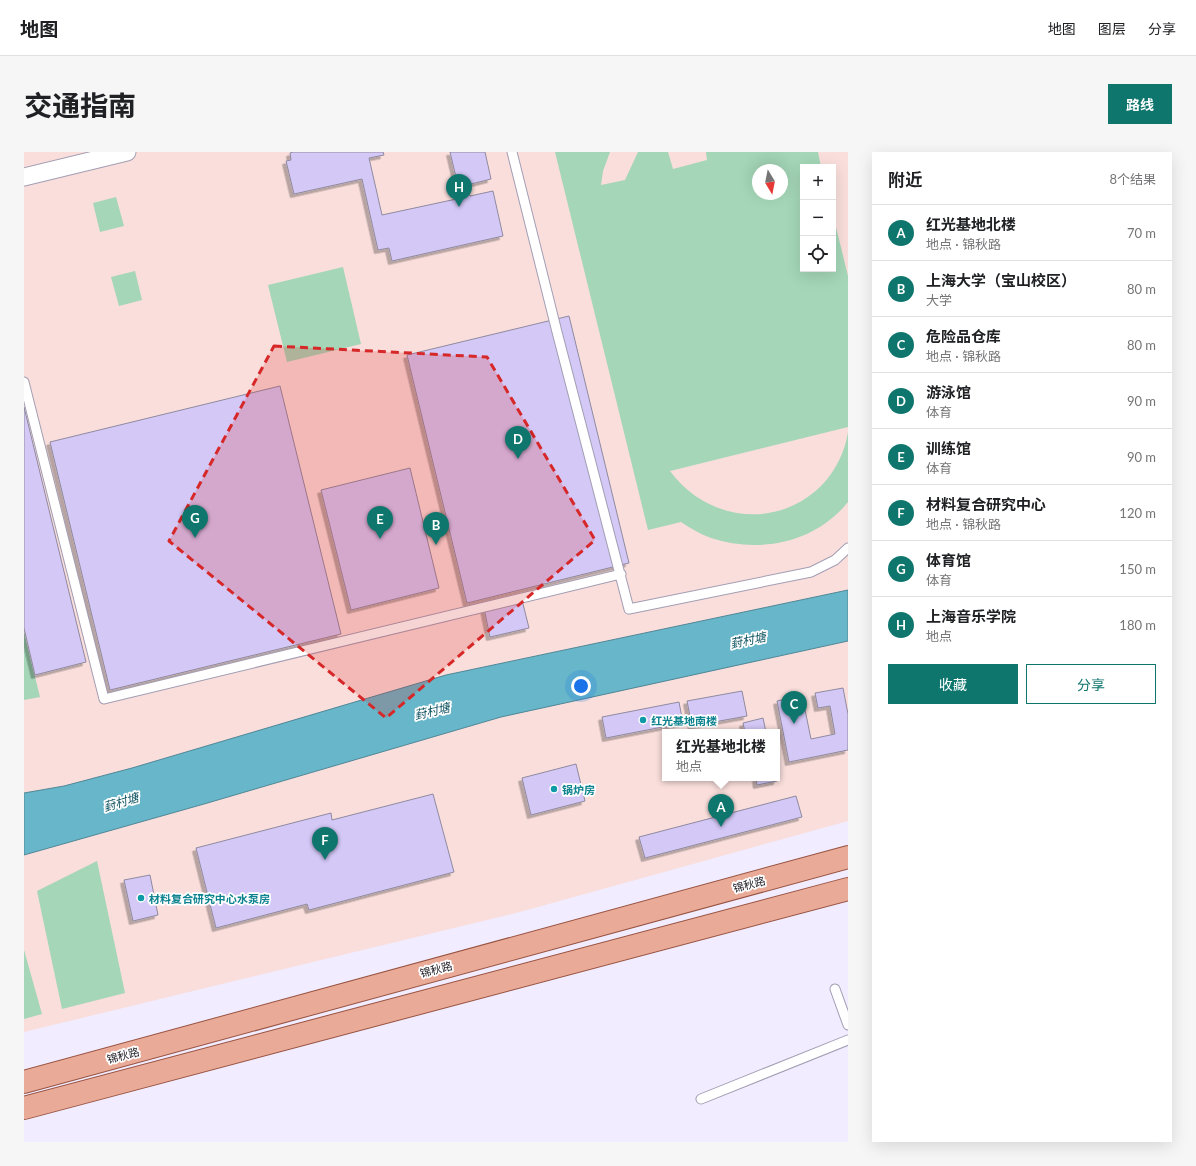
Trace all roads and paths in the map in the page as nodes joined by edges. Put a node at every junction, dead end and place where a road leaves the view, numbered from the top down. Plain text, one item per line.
1 (127, 152) edge
2 (512, 152) edge
3 (24, 177) edge
4 (24, 382) edge
5 (848, 548) edge
6 (621, 574) junction
7 (848, 857) edge
8 (848, 888) edge
9 (835, 989) dead end
10 (848, 1025) edge
11 (848, 1040) edge
12 (24, 1082) edge
13 (701, 1099) dead end
14 (24, 1108) edge

1 - 3 street
2 - 6 lane
4 - 6 lane
5 - 6 lane
7 - 12 main road, 锦秋路
8 - 14 main road
9 - 10 lane
11 - 13 lane

